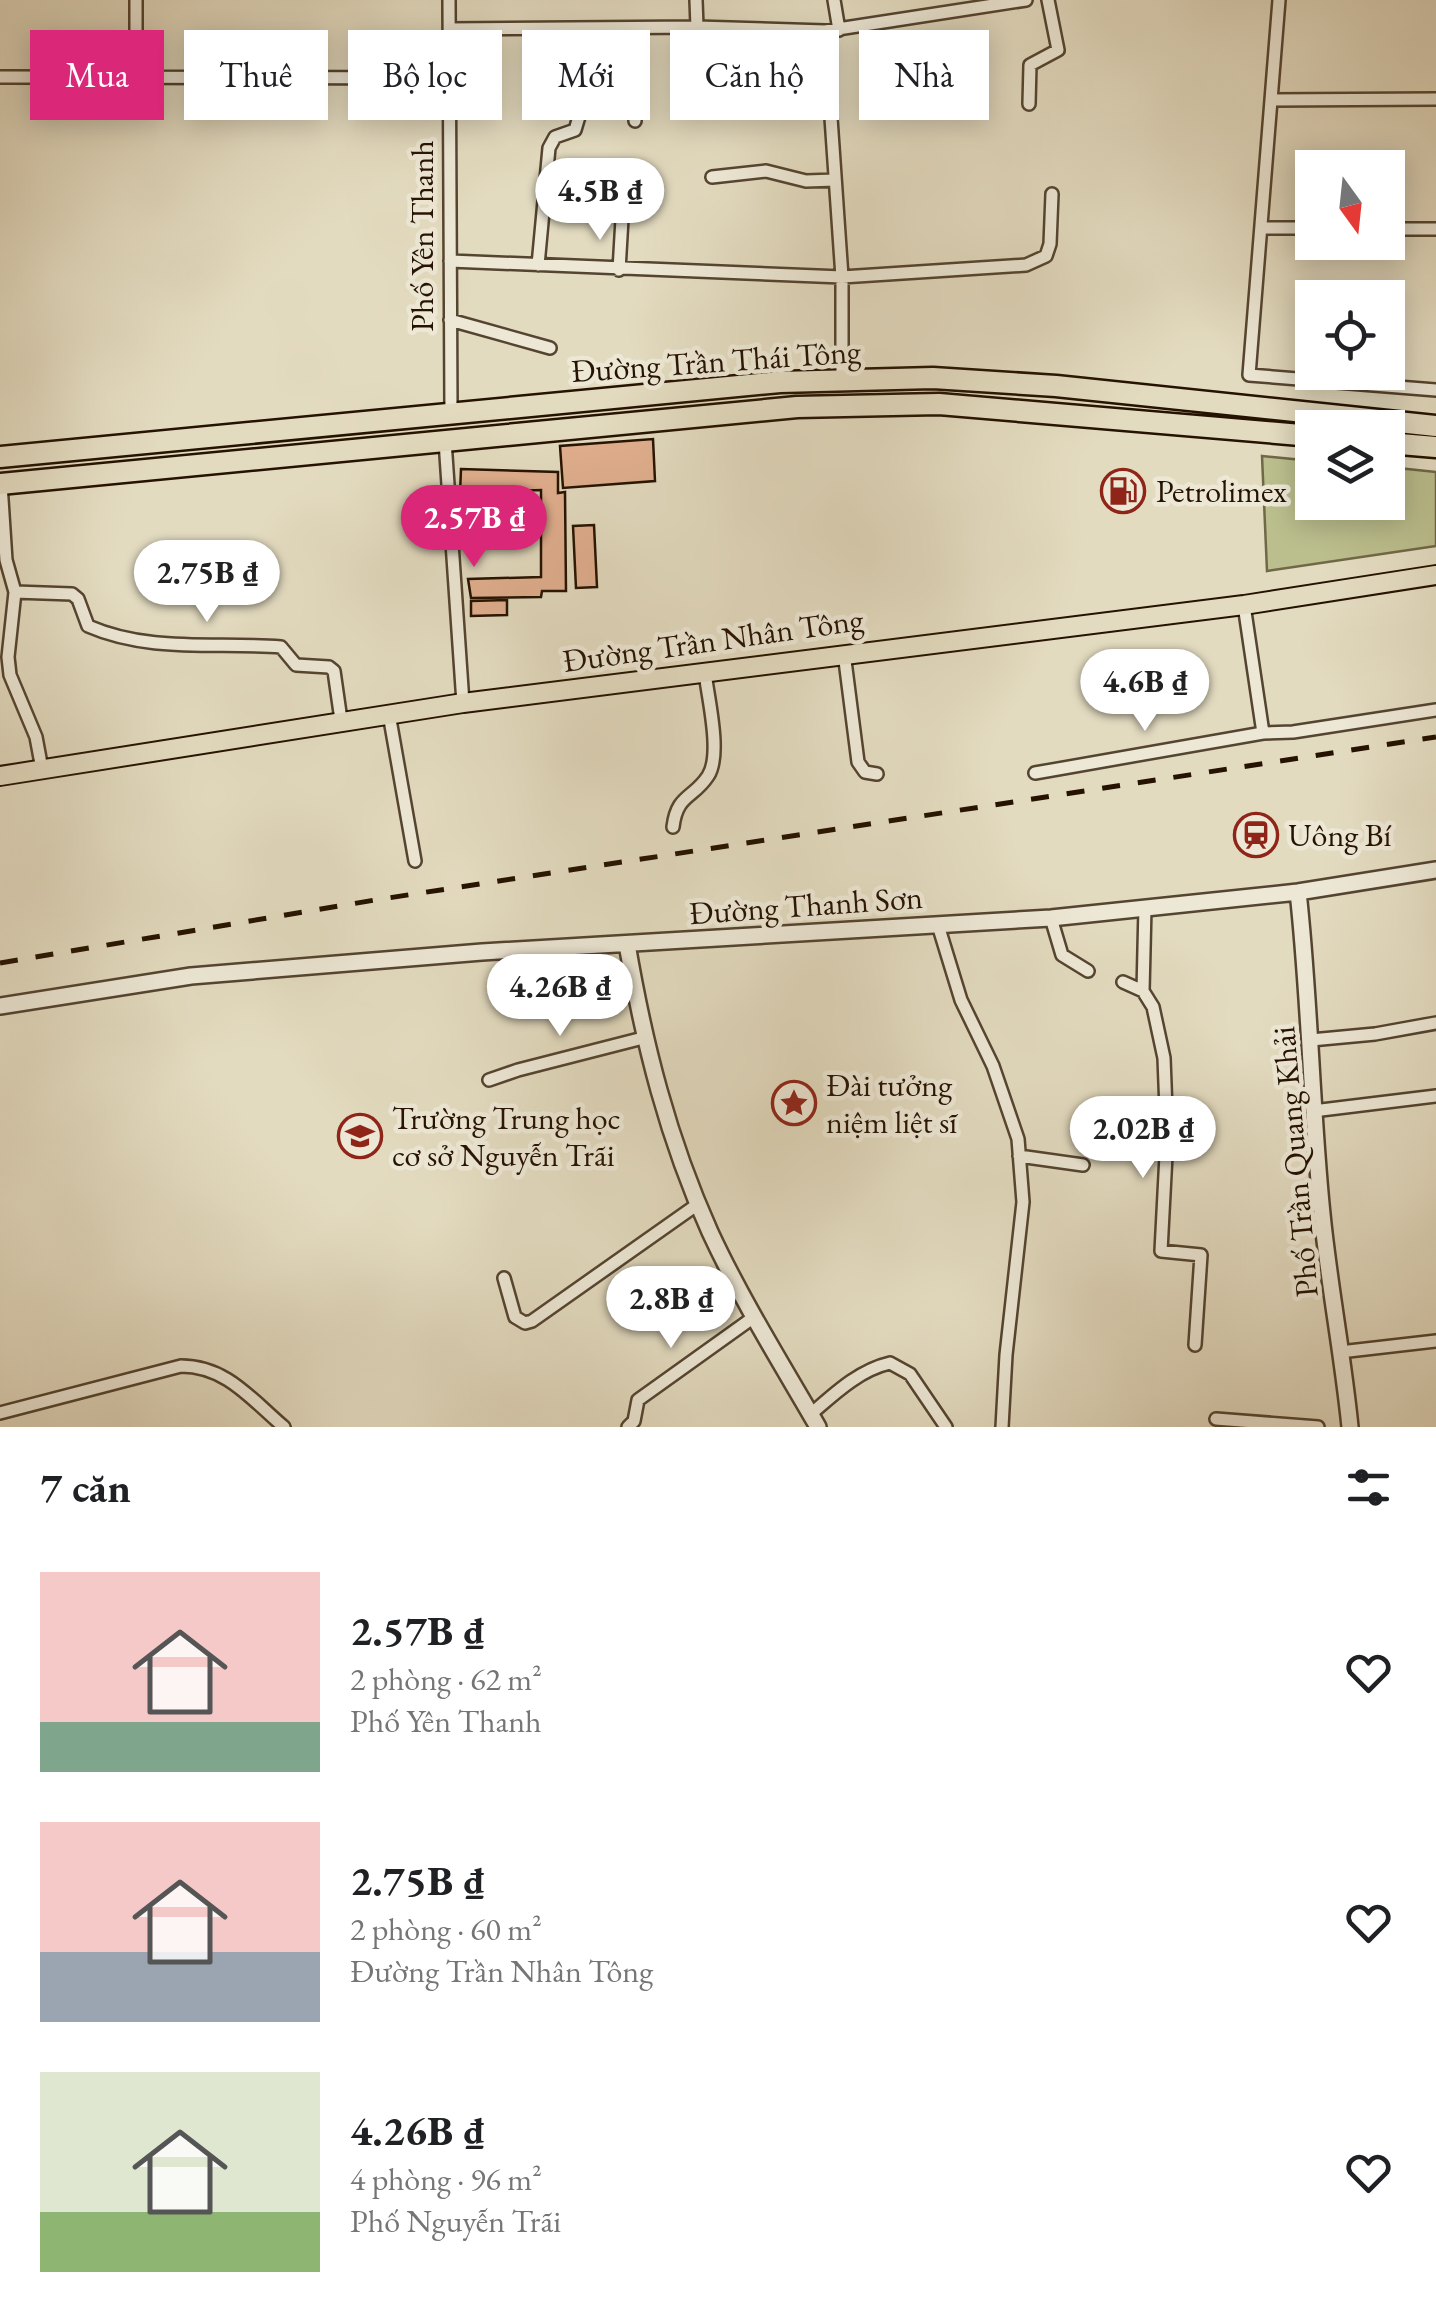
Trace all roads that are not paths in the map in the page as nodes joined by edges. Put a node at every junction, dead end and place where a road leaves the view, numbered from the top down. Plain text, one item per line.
1 (136, 0) edge
2 (449, 0) edge
3 (696, 0) edge
4 (834, 0) edge
5 (1026, 0) edge
6 (1048, 0) edge
7 (1279, 0) edge
8 (697, 27) junction
9 (638, 28) joint
10 (449, 29) joint
11 (599, 29) junction
12 (136, 30) edge
13 (792, 30) edge
14 (839, 30) joint
15 (0, 76) edge
16 (30, 76) edge
17 (164, 77) edge
18 (348, 78) edge
19 (1271, 100) junction
20 (1436, 100) edge
21 (1028, 104) dead end
22 (449, 120) edge
23 (831, 120) edge
24 (712, 177) dead end
25 (835, 180) junction
26 (1052, 194) dead end
27 (622, 219) dead end
28 (1261, 228) junction
29 (1295, 228) edge
30 (1405, 229) edge
31 (1436, 230) edge
32 (450, 260) junction
33 (538, 265) junction
34 (618, 270) junction
35 (842, 278) junction
36 (450, 320) junction
37 (550, 348) dead end
38 (842, 380) junction
39 (1436, 390) edge
40 (660, 394) junction
41 (451, 412) junction
42 (663, 419) junction
43 (1436, 426) edge
44 (1295, 435) edge
45 (445, 441) junction
46 (1405, 444) edge
47 (1436, 447) edge
48 (0, 458) edge
49 (0, 484) edge
50 (1436, 575) edge
51 (14, 592) junction
52 (1244, 604) junction
53 (844, 652) junction
54 (705, 673) junction
55 (463, 702) junction
56 (1436, 710) edge
57 (389, 714) junction
58 (341, 720) junction
59 (1262, 733) junction
60 (42, 769) junction
61 (1034, 773) dead end
62 (877, 774) dead end
63 (0, 776) edge
64 (673, 827) dead end
65 (415, 861) dead end
66 (1436, 870) edge
67 (1298, 892) junction
68 (1144, 906) junction
69 (1051, 918) junction
70 (938, 924) junction
71 (627, 944) junction
72 (1088, 971) dead end
73 (1123, 982) dead end
74 (1143, 992) junction
75 (0, 1006) edge
76 (1436, 1023) edge
77 (644, 1038) junction
78 (1311, 1040) junction
79 (489, 1080) dead end
80 (1436, 1096) edge
81 (1313, 1111) junction
82 (1019, 1156) junction
83 (1083, 1165) dead end
84 (698, 1204) junction
85 (504, 1278) dead end
86 (754, 1317) junction
87 (1436, 1341) edge
88 (1195, 1346) dead end
89 (1340, 1352) junction
90 (0, 1413) edge
91 (1216, 1419) dead end
92 (814, 1421) edge
93 (284, 1427) edge
94 (628, 1427) edge
95 (946, 1427) edge
96 (1002, 1427) edge
97 (1318, 1427) edge
98 (1350, 1427) edge

1 - 12 street
2 - 10 street, Phố Yên Thanh
3 - 8 street
4 - 14 street
5 - 14 street
6 - 21 street
7 - 19 street
8 - 9 street
8 - 13 street
9 - 11 street
10 - 11 street
11 - 33 street
15 - 16 street
17 - 18 street
19 - 20 street
19 - 28 street
22 - 32 street, Phố Yên Thanh
23 - 25 street
24 - 25 street
25 - 35 street
26 - 35 street
27 - 34 street
28 - 29 street
28 - 39 street
30 - 31 street
32 - 33 street
32 - 36 street, Phố Yên Thanh
33 - 34 street
34 - 35 street
35 - 38 street
36 - 37 street
36 - 41 street, Phố Yên Thanh
38 - 40 highway, Đường Trần Thái Tông
38 - 43 highway, Đường Trần Thái Tông
40 - 41 highway, Đường Trần Thái Tông
40 - 42 highway
41 - 48 highway, Đường Trần Thái Tông
42 - 44 highway, Đường Trần Thái Tông
42 - 45 highway, Đường Trần Thái Tông
45 - 49 highway, Đường Trần Thái Tông
45 - 55 street
46 - 47 highway
49 - 51 street
50 - 52 main road, Đường Trần Nhân Tông
51 - 58 street
51 - 60 street
52 - 53 main road, Đường Trần Nhân Tông
52 - 59 street
53 - 54 main road, Đường Trần Nhân Tông
53 - 62 street
54 - 55 main road, Đường Trần Nhân Tông
54 - 64 street
55 - 57 main road, Đường Trần Nhân Tông
56 - 59 street
57 - 58 main road, Đường Trần Nhân Tông
57 - 65 street
58 - 60 main road, Đường Trần Nhân Tông
59 - 61 street
60 - 63 main road, Đường Trần Nhân Tông
66 - 67 street, Đường Thanh Sơn
67 - 68 street, Đường Thanh Sơn
67 - 78 street, Phố Trần Quang Khải
68 - 69 street, Đường Thanh Sơn
68 - 74 street
69 - 70 street, Đường Thanh Sơn
69 - 72 street
70 - 71 street, Đường Thanh Sơn
70 - 82 street
71 - 75 street, Đường Thanh Sơn
71 - 77 street
73 - 74 street
74 - 88 street
76 - 78 street
77 - 79 street
77 - 84 street
78 - 81 street, Phố Trần Quang Khải
80 - 81 street
81 - 89 street, Phố Trần Quang Khải
82 - 83 street
82 - 96 street
84 - 85 street
84 - 86 street
86 - 92 street
86 - 94 street
87 - 89 street
89 - 98 street, Phố Trần Quang Khải
90 - 93 street
91 - 97 street
92 - 95 street

